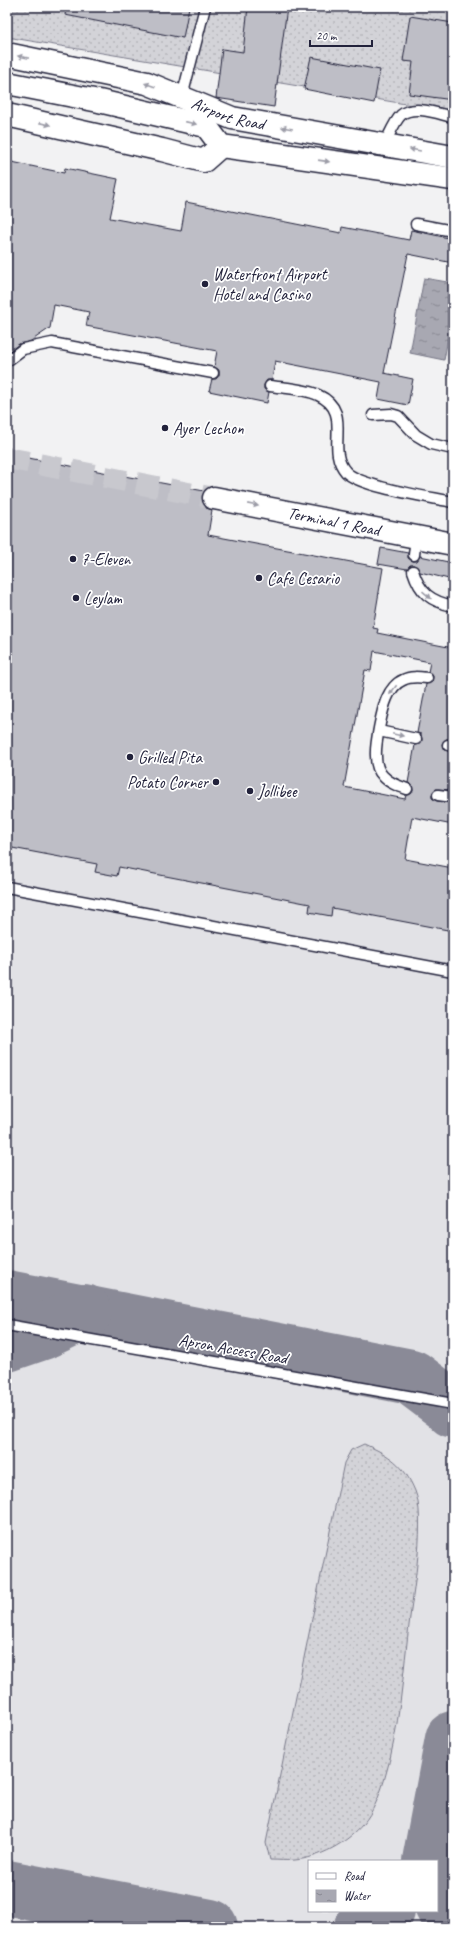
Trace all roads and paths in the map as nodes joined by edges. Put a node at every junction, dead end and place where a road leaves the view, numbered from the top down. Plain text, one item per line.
1 (205, 7) edge
2 (7, 54) edge
3 (7, 83) edge
4 (182, 97) junction
5 (7, 115) edge
6 (453, 117) edge
7 (384, 145) junction
8 (221, 146) junction
9 (453, 157) edge
10 (453, 179) edge
11 (416, 224) dead end
12 (453, 231) edge
13 (7, 361) edge
14 (213, 373) dead end
15 (270, 386) dead end
16 (373, 415) dead end
17 (453, 449) edge
18 (214, 498) tunnel mouth
19 (453, 502) edge
20 (453, 544) edge
21 (412, 570) dead end
22 (453, 606) edge
23 (427, 678) dead end
24 (380, 731) junction
25 (416, 739) dead end
26 (407, 789) dead end
27 (438, 794) dead end
28 (453, 797) edge
29 (7, 887) edge
30 (453, 971) edge
31 (7, 1325) edge
32 (453, 1404) edge

1 - 4 lane
4 -> 2 street, Airport Road
3 -> 8 street, Airport Road
7 -> 4 street, Airport Road
5 -> 8 street, Airport Road
6 - 7 lane
9 -> 7 street, Airport Road
8 -> 10 street, Airport Road
11 - 12 lane
13 - 14 lane
15 - 19 lane
16 - 17 lane
18 -> 20 street, Terminal 1 Road
21 -> 22 lane
23 -> 24 lane
24 -> 25 lane
24 - 26 lane
27 - 28 lane
29 - 30 lane
31 - 32 lane, Apron Access Road

